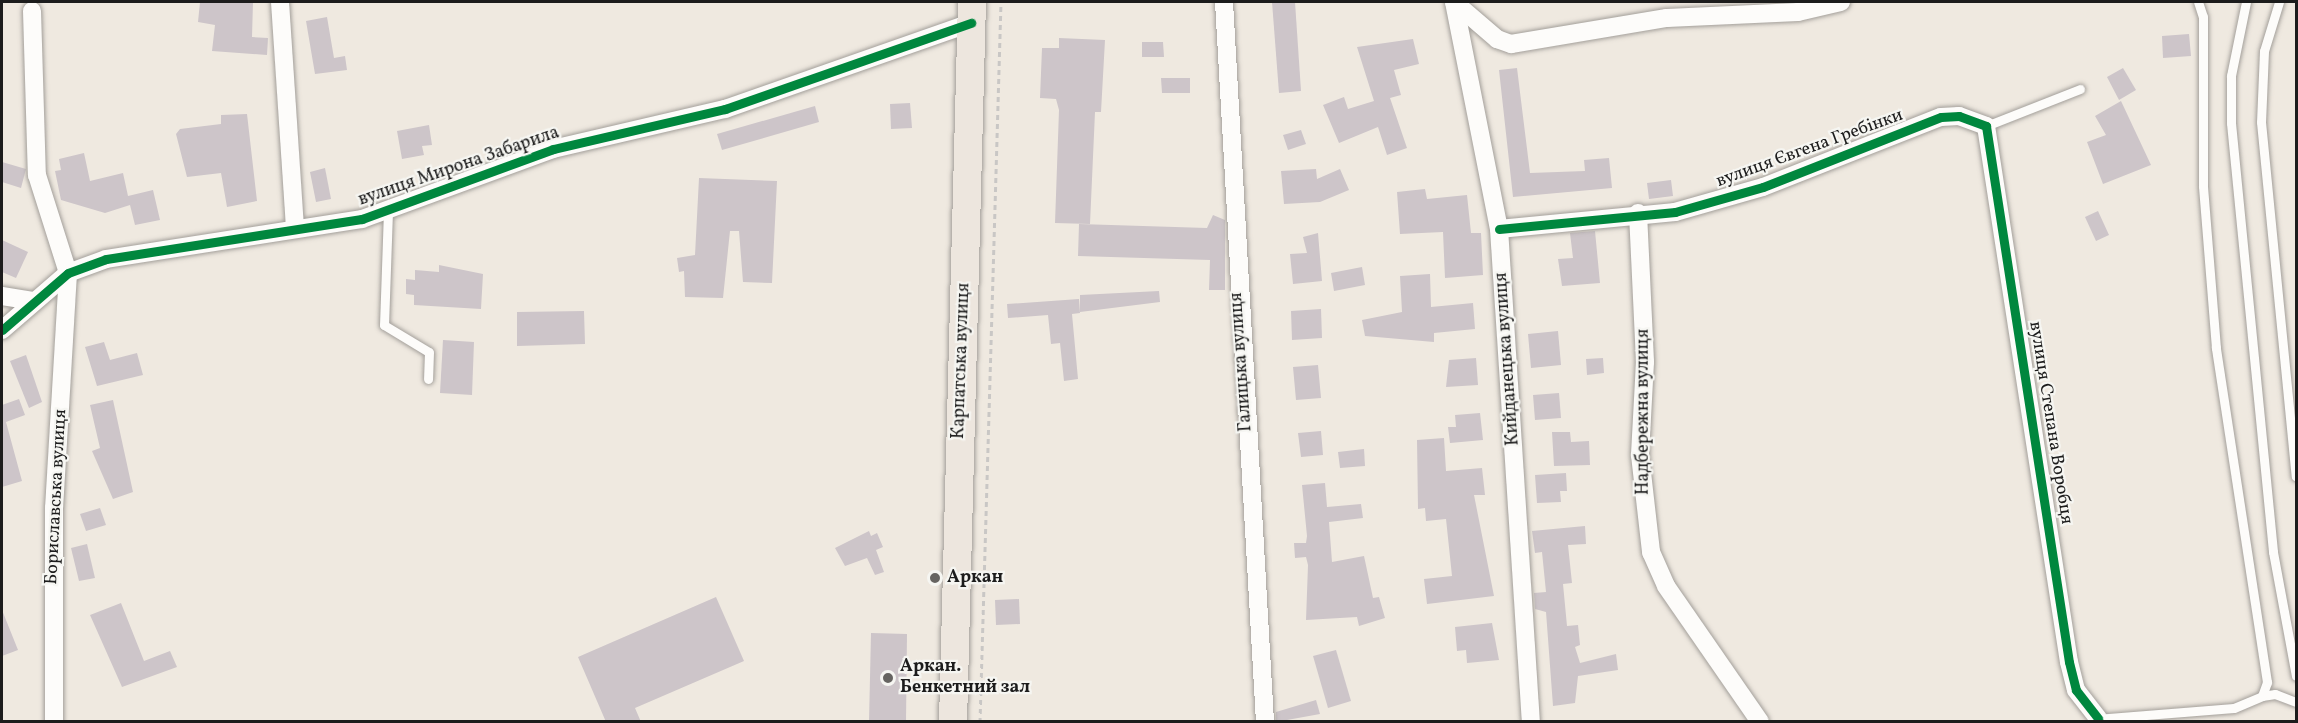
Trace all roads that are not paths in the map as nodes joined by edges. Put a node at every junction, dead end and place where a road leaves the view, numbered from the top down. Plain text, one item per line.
1 (280, 2) edge
2 (1224, 2) edge
3 (1454, 2) edge
4 (1841, 2) edge
5 (2198, 2) edge
6 (2246, 2) edge
7 (2278, 2) edge
8 (32, 11) dead end
9 (972, 12) edge
10 (2080, 89) dead end
11 (1986, 126) junction
12 (388, 211) junction
13 (1638, 213) junction
14 (295, 229) junction
15 (1499, 229) junction
16 (68, 273) junction
17 (2, 296) edge
18 (33, 301) junction
19 (2, 330) edge
20 (428, 379) dead end
21 (2296, 476) edge
22 (2296, 676) edge
23 (2262, 696) junction
24 (2296, 702) edge
25 (2094, 720) edge
26 (54, 722) edge
27 (952, 722) edge
28 (1265, 722) edge
29 (1531, 722) edge
30 (1760, 722) edge

1 - 14 street
2 - 28 street, Галицька вулиця
3 - 4 street
3 - 15 street, Кийданецька вулиця
5 - 23 lane
6 - 22 lane
7 - 21 lane
8 - 16 street
9 - 12 street, вулиця Мирона Забарила
9 - 27 main road, Карпатська вулиця
10 - 11 lane
11 - 13 street, вулиця Євгена Гребінки
11 - 25 street, вулиця Степана Воробця
12 - 14 street, вулиця Мирона Забарила
12 - 20 lane
13 - 15 street, вулиця Євгена Гребінки
13 - 30 street, Надбережна вулиця
14 - 16 street, вулиця Мирона Забарила
15 - 29 street, Кийданецька вулиця
16 - 18 street, вулиця Мирона Забарила
16 - 26 street, Бориславська вулиця
17 - 18 street
18 - 19 street, вулиця Мирона Забарила
23 - 24 lane
23 - 25 lane

